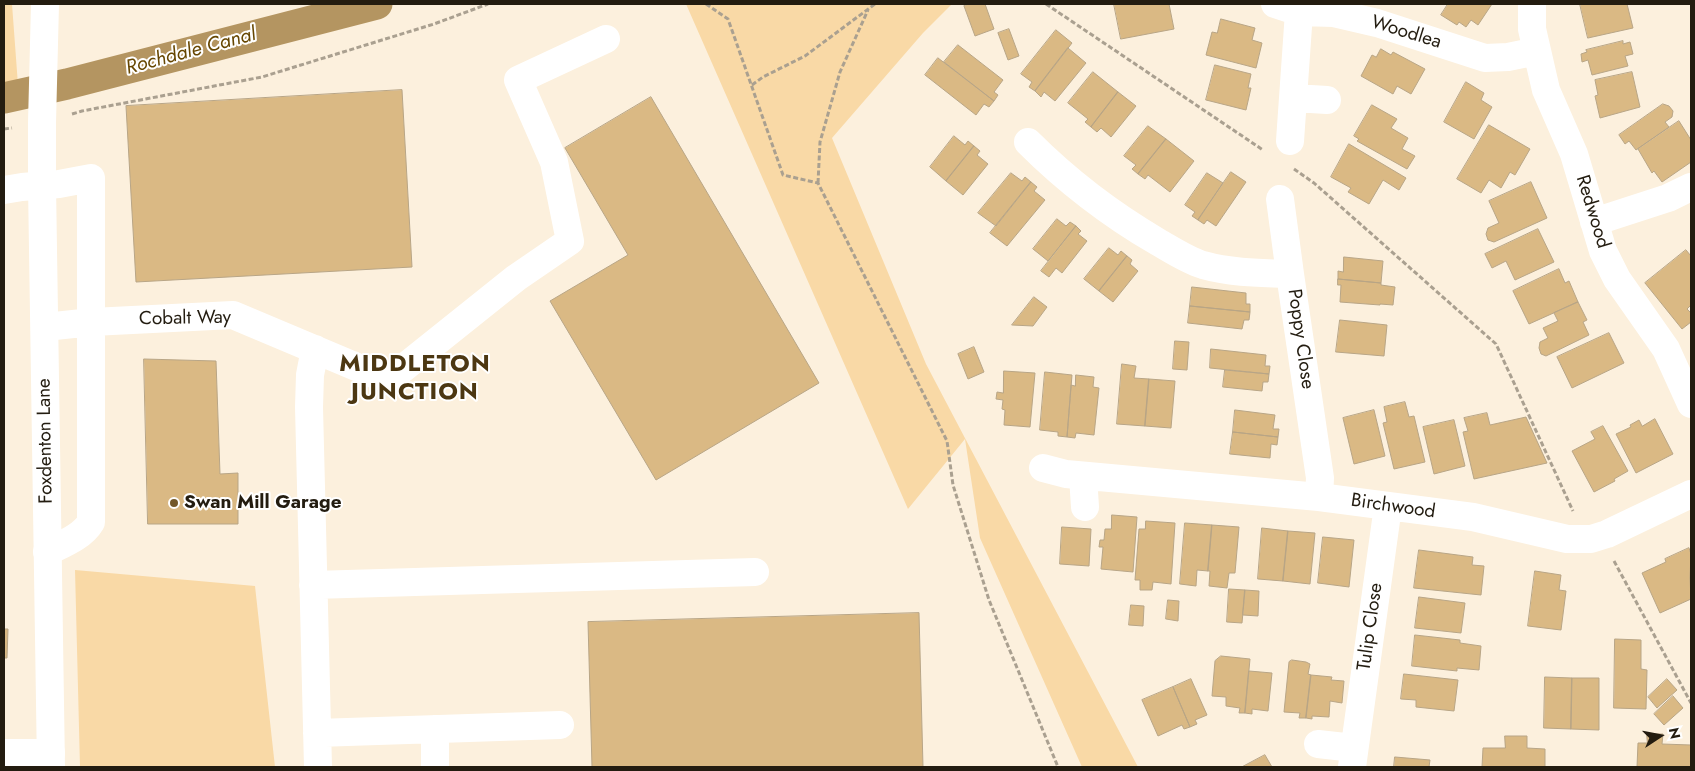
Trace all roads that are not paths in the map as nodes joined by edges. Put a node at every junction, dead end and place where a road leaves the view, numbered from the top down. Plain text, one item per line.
1 (45, 4) edge
2 (1532, 4) edge
3 (1287, 8) edge
4 (606, 39) dead end
5 (1537, 51) junction
6 (1294, 98) junction
7 (1327, 100) dead end
8 (1028, 142) dead end
9 (1290, 154) road end
10 (42, 185) junction
11 (1691, 187) edge
12 (4, 190) edge
13 (1280, 199) dead end
14 (1594, 222) junction
15 (1290, 274) junction
16 (92, 322) junction
17 (45, 327) junction
18 (315, 349) junction
19 (1691, 404) edge
20 (1043, 468) dead end
21 (1083, 476) junction
22 (1691, 494) edge
23 (1319, 497) junction
24 (1388, 506) junction
25 (1085, 507) dead end
26 (47, 552) junction
27 (755, 572) dead end
28 (313, 585) junction
29 (560, 726) dead end
30 (434, 729) junction
31 (317, 733) junction
32 (1318, 744) dead end
33 (4, 753) edge
34 (1353, 758) edge
35 (51, 760) edge
36 (318, 767) edge
37 (435, 767) edge

1 - 10 street, Foxdenton Lane
2 - 5 street, Redwood
3 - 5 street, Woodlea
3 - 6 street
4 - 18 street, Cobalt Way
5 - 14 street, Redwood
6 - 7 street
6 - 9 street
8 - 15 street, Poppy Close
10 - 12 street
10 - 16 street
10 - 17 street, Foxdenton Lane
11 - 14 street
13 - 15 street
14 - 19 street, Redwood
15 - 23 street, Poppy Close
16 - 17 street, Cobalt Way
16 - 18 street, Cobalt Way
16 - 26 street
17 - 26 street, Foxdenton Lane
18 - 28 street
20 - 21 street, Birchwood
21 - 23 street, Birchwood
21 - 25 street
22 - 24 street, Birchwood
23 - 24 street, Birchwood
24 - 34 street, Tulip Close
26 - 35 street, Foxdenton Lane
27 - 28 street
28 - 31 street
29 - 30 street
30 - 31 street
30 - 37 street
31 - 36 street
32 - 34 street, Tulip Close
33 - 35 street

